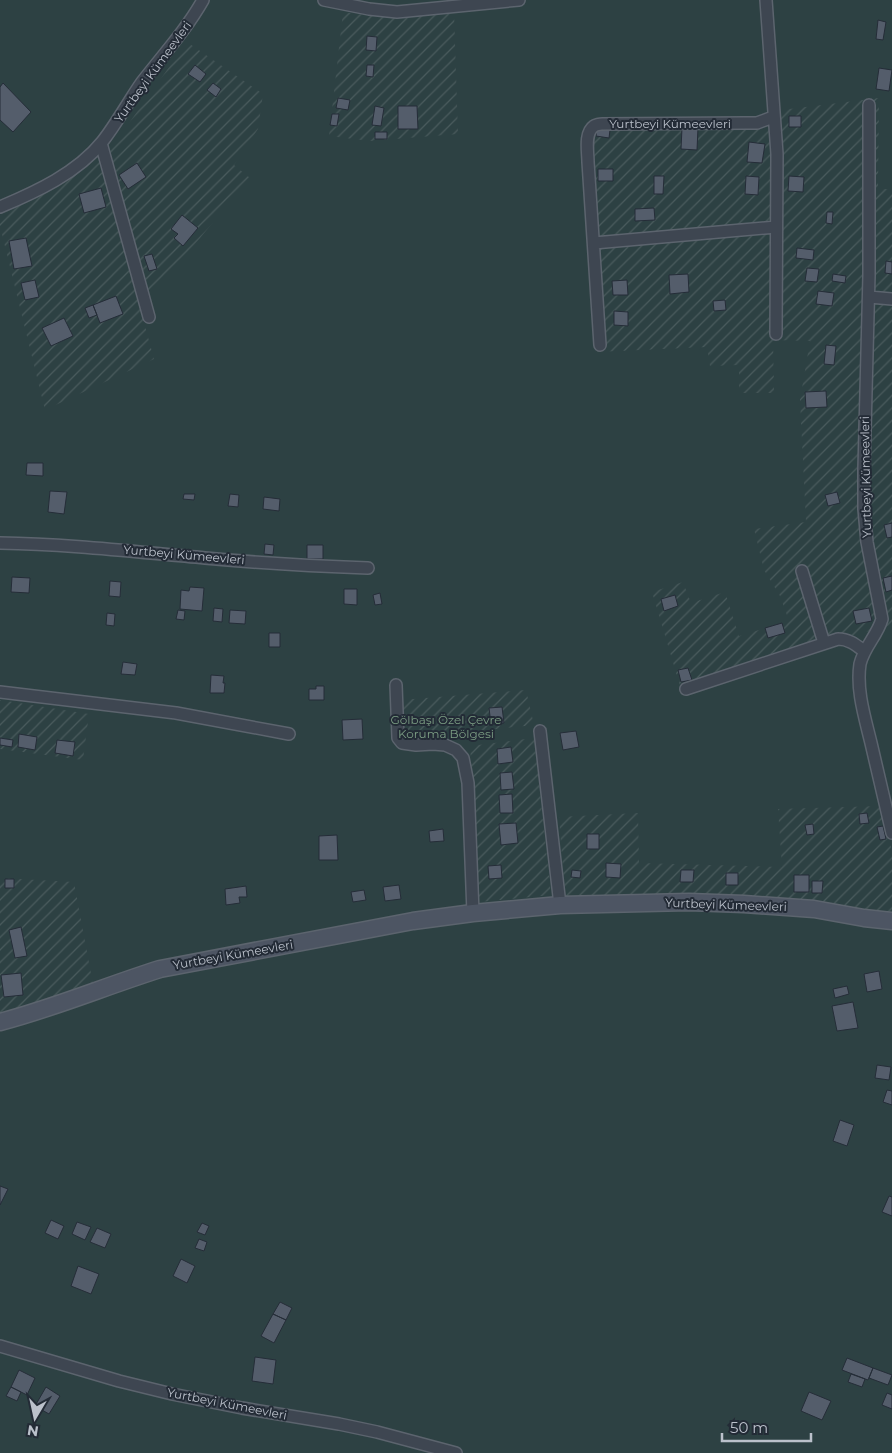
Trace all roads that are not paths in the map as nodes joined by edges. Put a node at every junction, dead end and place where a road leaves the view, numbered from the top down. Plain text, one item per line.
1 (203, 0) edge
2 (324, 0) edge
3 (518, 0) edge
4 (766, 0) edge
5 (869, 105) dead end
6 (773, 117) junction
7 (101, 143) junction
8 (0, 207) edge
9 (776, 227) junction
10 (594, 243) junction
11 (869, 297) junction
12 (892, 299) edge
13 (149, 317) dead end
14 (776, 334) dead end
15 (600, 345) dead end
16 (0, 543) edge
17 (368, 568) dead end
18 (802, 571) dead end
19 (824, 643) junction
20 (864, 651) junction
21 (396, 685) dead end
22 (686, 689) dead end
23 (0, 692) edge
24 (540, 731) dead end
25 (289, 734) dead end
26 (892, 833) edge
27 (560, 905) junction
28 (473, 913) junction
29 (892, 920) edge
30 (0, 1022) edge
31 (0, 1346) edge
32 (456, 1453) edge

1 - 7 street, Yurtbeyi Kümeevleri
2 - 3 street
4 - 6 street
5 - 11 street, Yurtbeyi Kümeevleri
6 - 9 street
6 - 10 street, Yurtbeyi Kümeevleri
7 - 8 street, Yurtbeyi Kümeevleri
7 - 13 street
9 - 10 street
9 - 14 street
10 - 15 street, Yurtbeyi Kümeevleri
11 - 12 street
11 - 20 street, Yurtbeyi Kümeevleri
16 - 17 street, Yurtbeyi Kümeevleri
18 - 19 street
19 - 20 street
19 - 22 street
20 - 26 street, Yurtbeyi Kümeevleri
21 - 28 street
23 - 25 street
24 - 27 street
27 - 28 street, Yurtbeyi Kümeevleri
27 - 29 street, Yurtbeyi Kümeevleri
28 - 30 street, Yurtbeyi Kümeevleri
31 - 32 street, Yurtbeyi Kümeevleri

